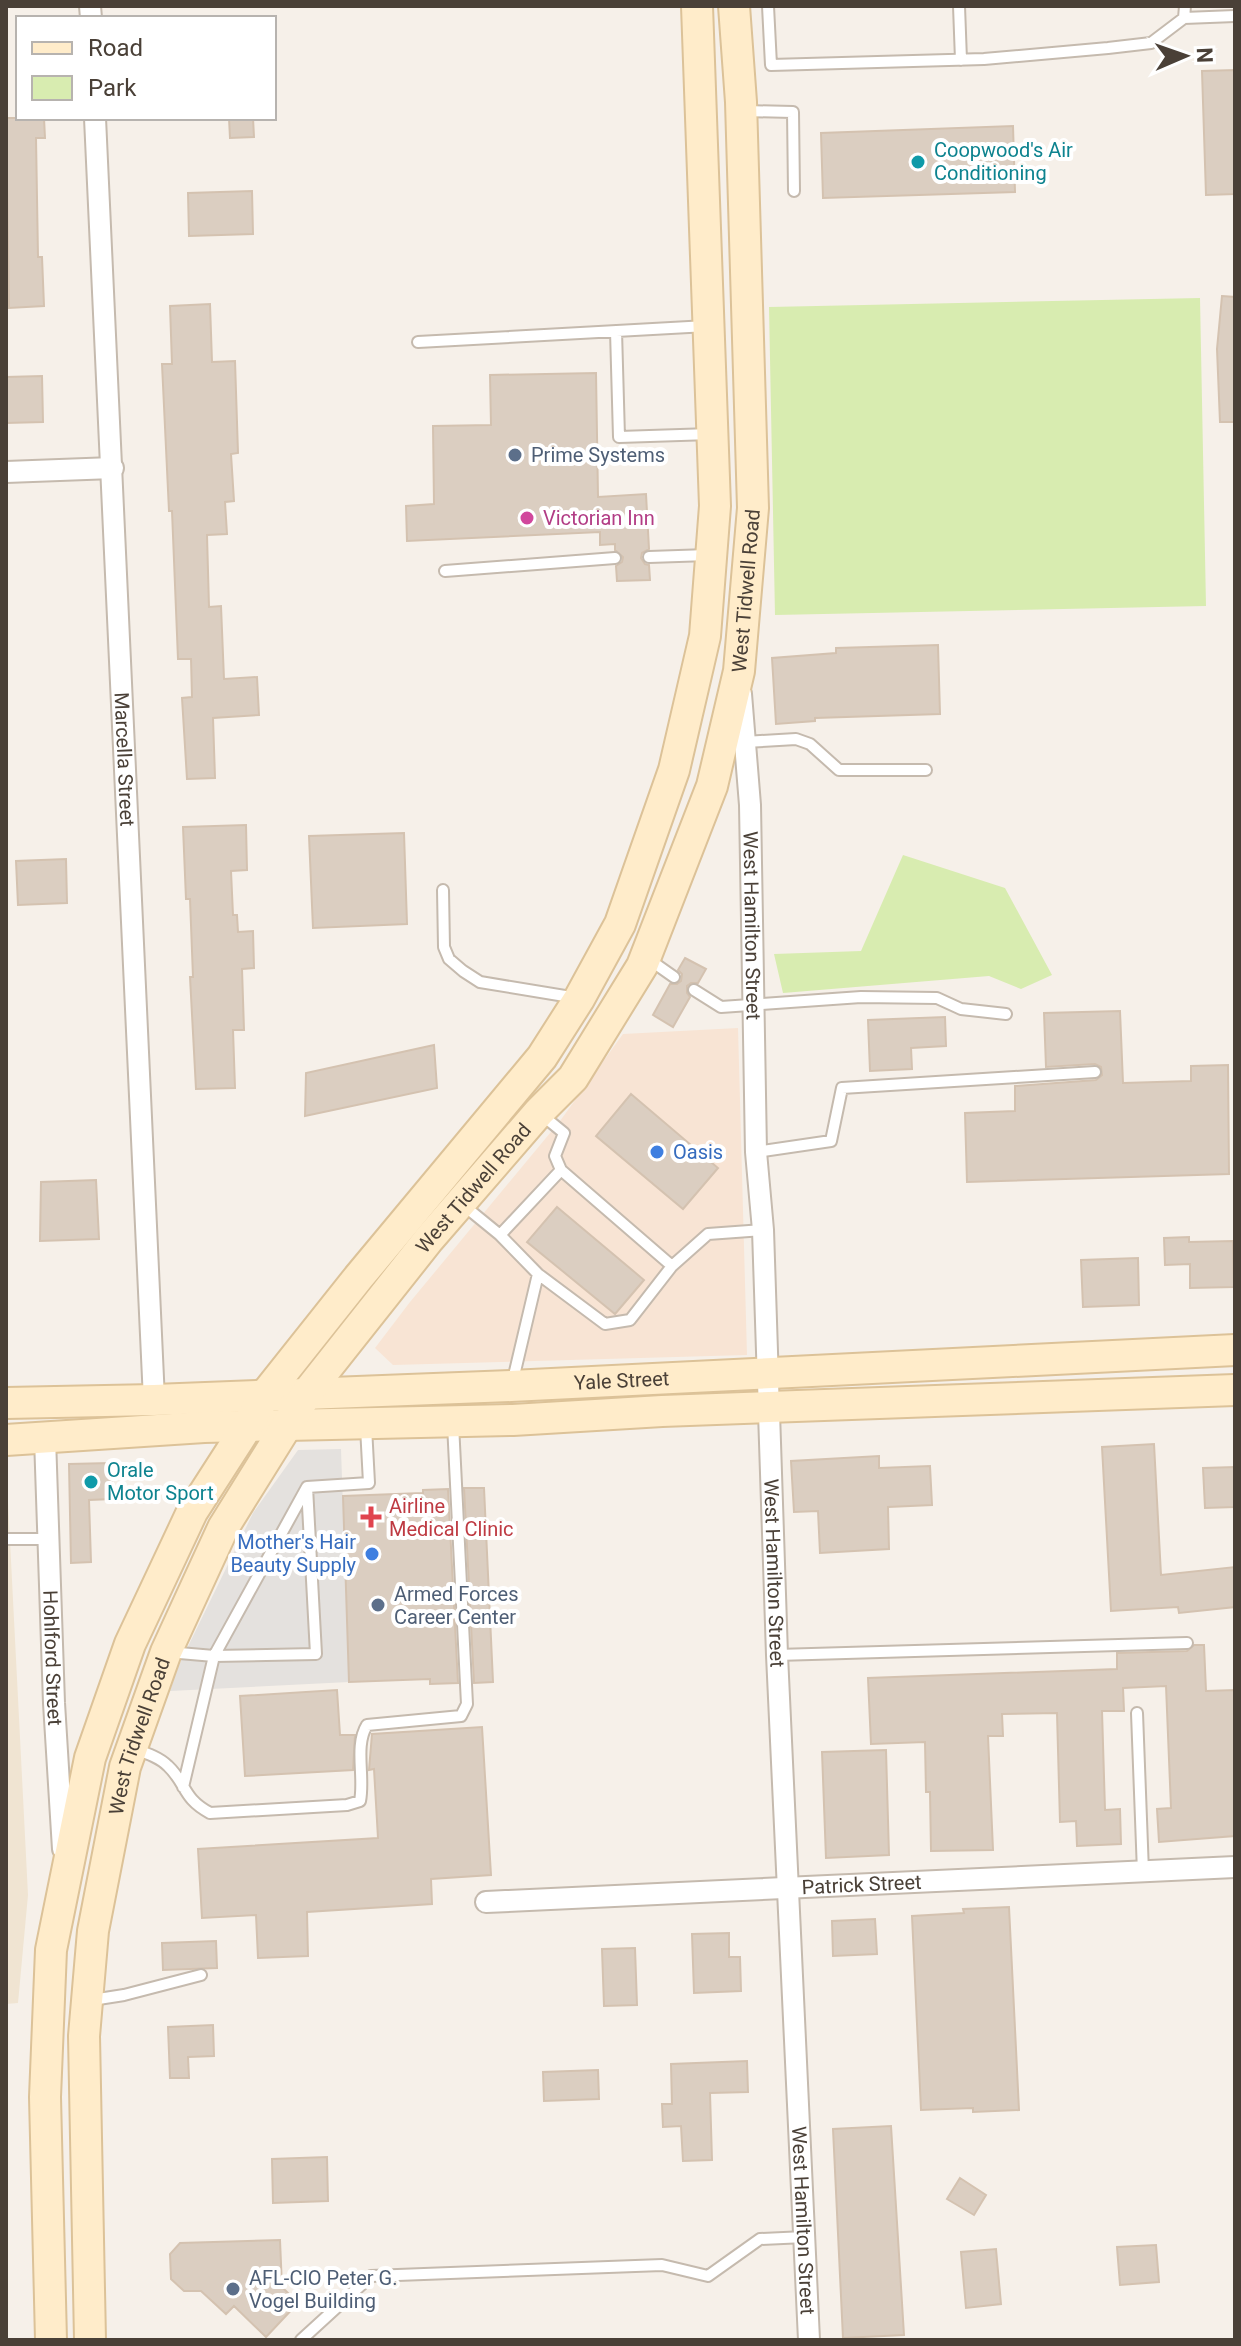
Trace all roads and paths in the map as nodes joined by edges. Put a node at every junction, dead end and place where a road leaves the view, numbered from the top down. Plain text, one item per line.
1 (697, 6) edge
2 (734, 6) edge
3 (768, 6) edge
4 (959, 6) edge
5 (1185, 6) edge
6 (1235, 16) edge
7 (1184, 18) junction
8 (961, 60) junction
9 (701, 103) junction
10 (741, 107) junction
11 (95, 120) edge
12 (794, 191) dead end
13 (709, 326) junction
14 (616, 331) junction
15 (418, 342) dead end
16 (752, 433) junction
17 (712, 434) junction
18 (113, 468) junction
19 (6, 472) edge
20 (710, 555) junction
21 (649, 557) dead end
22 (615, 558) dead end
23 (445, 571) dead end
24 (739, 671) junction
25 (745, 742) junction
26 (674, 770) junction
27 (926, 770) dead end
28 (712, 786) junction
29 (750, 805) junction
30 (443, 890) dead end
31 (645, 957) junction
32 (674, 977) dead end
33 (694, 990) dead end
34 (579, 999) junction
35 (754, 1007) junction
36 (1006, 1014) dead end
37 (1095, 1072) dead end
38 (515, 1088) junction
39 (539, 1112) junction
40 (756, 1152) junction
41 (561, 1170) junction
42 (460, 1203) junction
43 (763, 1230) junction
44 (500, 1235) junction
45 (672, 1266) junction
46 (538, 1274) junction
47 (1235, 1350) edge
48 (1149, 1354) junction
49 (768, 1372) junction
50 (511, 1386) junction
51 (1235, 1390) edge
52 (307, 1393) junction
53 (1151, 1394) junction
54 (265, 1395) junction
55 (154, 1400) junction
56 (6, 1403) edge
57 (769, 1407) junction
58 (513, 1420) junction
59 (453, 1422) junction
60 (366, 1424) junction
61 (286, 1427) junction
62 (246, 1428) junction
63 (45, 1438) junction
64 (6, 1440) edge
65 (307, 1487) junction
66 (6, 1539) edge
67 (48, 1539) junction
68 (1187, 1643) dead end
69 (166, 1652) junction
70 (777, 1655) junction
71 (214, 1656) junction
72 (1137, 1713) dead end
73 (90, 1758) junction
74 (128, 1758) junction
75 (183, 1787) junction
76 (1235, 1867) edge
77 (1143, 1872) junction
78 (66, 1877) junction
79 (789, 1886) junction
80 (486, 1902) dead end
81 (201, 1975) dead end
82 (86, 2001) junction
83 (45, 2097) junction
84 (86, 2100) junction
85 (805, 2237) junction
86 (51, 2340) edge
87 (90, 2340) edge
88 (301, 2340) edge
89 (809, 2340) edge

1 - 9 main road, West Tidwell Road
2 - 10 main road, West Tidwell Road
3 - 8 lane
4 - 8 lane
5 - 7 lane
6 - 7 lane
7 - 8 lane
9 - 10 main road
9 - 13 main road, West Tidwell Road
10 - 12 lane
10 - 16 main road, West Tidwell Road
11 - 18 street, Marcella Street
13 - 14 lane
13 - 17 main road, West Tidwell Road
14 - 15 lane
14 - 17 lane
16 - 17 main road
16 - 24 main road, West Tidwell Road
17 - 20 main road, West Tidwell Road
18 - 19 street
18 - 55 street, Marcella Street
20 - 21 lane
20 - 26 main road, West Tidwell Road
22 - 23 lane
24 - 25 street, West Hamilton Street
24 - 28 main road, West Tidwell Road
25 - 27 lane
25 - 29 street, West Hamilton Street
26 - 28 main road
26 - 34 main road, West Tidwell Road
28 - 29 street, West Hamilton Street
28 - 31 main road, West Tidwell Road
29 - 35 street, West Hamilton Street
30 - 34 lane
31 - 32 lane
31 - 39 main road, West Tidwell Road
33 - 35 lane
34 - 38 main road, West Tidwell Road
35 - 36 lane
35 - 40 street, West Hamilton Street
37 - 40 lane
38 - 39 main road
38 - 54 main road, West Tidwell Road
39 - 41 lane
39 - 42 main road, West Tidwell Road
40 - 43 street, West Hamilton Street
41 - 44 lane
41 - 45 lane
42 - 44 lane
42 - 52 main road, West Tidwell Road
43 - 45 lane
43 - 49 street, West Hamilton Street
44 - 46 lane
45 - 46 lane
46 - 50 lane
47 - 48 main road, Yale Street
48 - 49 main road, Yale Street
48 - 53 main road
49 - 50 main road, Yale Street
49 - 57 street, West Hamilton Street
50 - 52 main road, Yale Street
50 - 58 main road
51 - 53 main road, Yale Street
52 - 54 main road, Yale Street
52 - 61 main road, West Tidwell Road
53 - 57 main road, Yale Street
54 - 55 main road, Yale Street
54 - 62 main road, West Tidwell Road
55 - 56 main road, Yale Street
57 - 58 main road, Yale Street
57 - 70 street, West Hamilton Street
58 - 59 main road, Yale Street
59 - 60 main road, Yale Street
59 - 75 lane
60 - 61 main road, Yale Street
60 - 65 lane
61 - 62 main road, Yale Street
61 - 69 main road, West Tidwell Road
62 - 63 main road, Yale Street
62 - 73 main road, West Tidwell Road
63 - 64 main road, Yale Street
63 - 67 street, Hohlford Street
65 - 71 lane
65 - 71 lane
66 - 67 lane
67 - 78 street, Hohlford Street
68 - 70 lane
69 - 71 lane
69 - 74 main road, West Tidwell Road
70 - 79 street, West Hamilton Street
71 - 75 lane
72 - 77 lane
73 - 74 main road
73 - 78 main road, West Tidwell Road
74 - 75 lane
74 - 82 main road, West Tidwell Road
76 - 77 street, Patrick Street
77 - 79 street, Patrick Street
78 - 83 main road, West Tidwell Road
79 - 80 street, Patrick Street
79 - 85 street, West Hamilton Street
81 - 82 lane
82 - 84 main road, West Tidwell Road
83 - 84 main road
83 - 86 main road, West Tidwell Road
84 - 87 main road, West Tidwell Road
85 - 88 lane
85 - 89 street, West Hamilton Street

